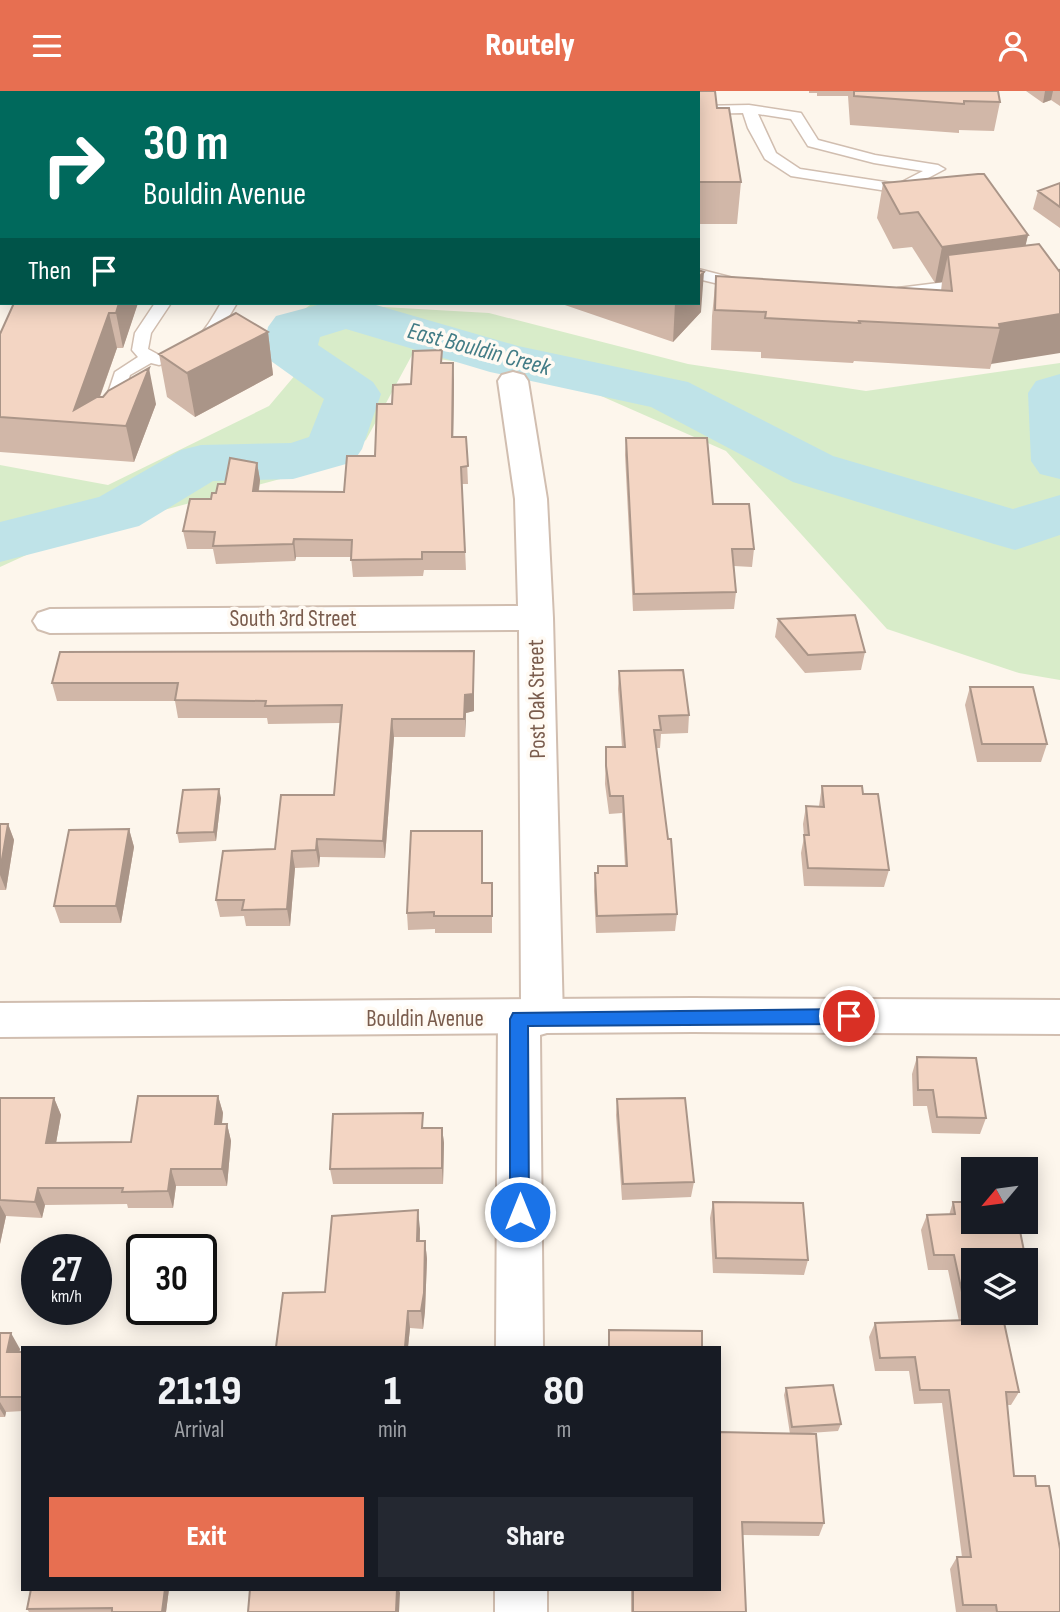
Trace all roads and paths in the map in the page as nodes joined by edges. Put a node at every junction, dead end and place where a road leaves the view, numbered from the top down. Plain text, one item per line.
1 (749, 109) junction
2 (700, 110) edge
3 (700, 275) edge
4 (986, 282) edge
5 (757, 287) edge
6 (879, 296) edge
7 (162, 305) edge
8 (228, 305) edge
9 (149, 358) junction
10 (513, 381) dead end
11 (105, 426) edge
12 (536, 618) junction
13 (50, 621) dead end
14 (1060, 1017) edge
15 (530, 1018) junction
16 (0, 1020) edge
17 (520, 1346) edge
18 (520, 1591) edge
19 (521, 1612) edge

1 - 1 lane
1 - 2 lane
3 - 5 lane
4 - 6 lane
7 - 9 lane
8 - 9 lane
9 - 11 lane
10 - 12 street, Post Oak Street
12 - 13 street, South 3rd Street
12 - 15 street, Post Oak Street
14 - 15 street, Bouldin Avenue
15 - 16 street, Bouldin Avenue
15 - 17 street, Post Oak Street
18 - 19 street

